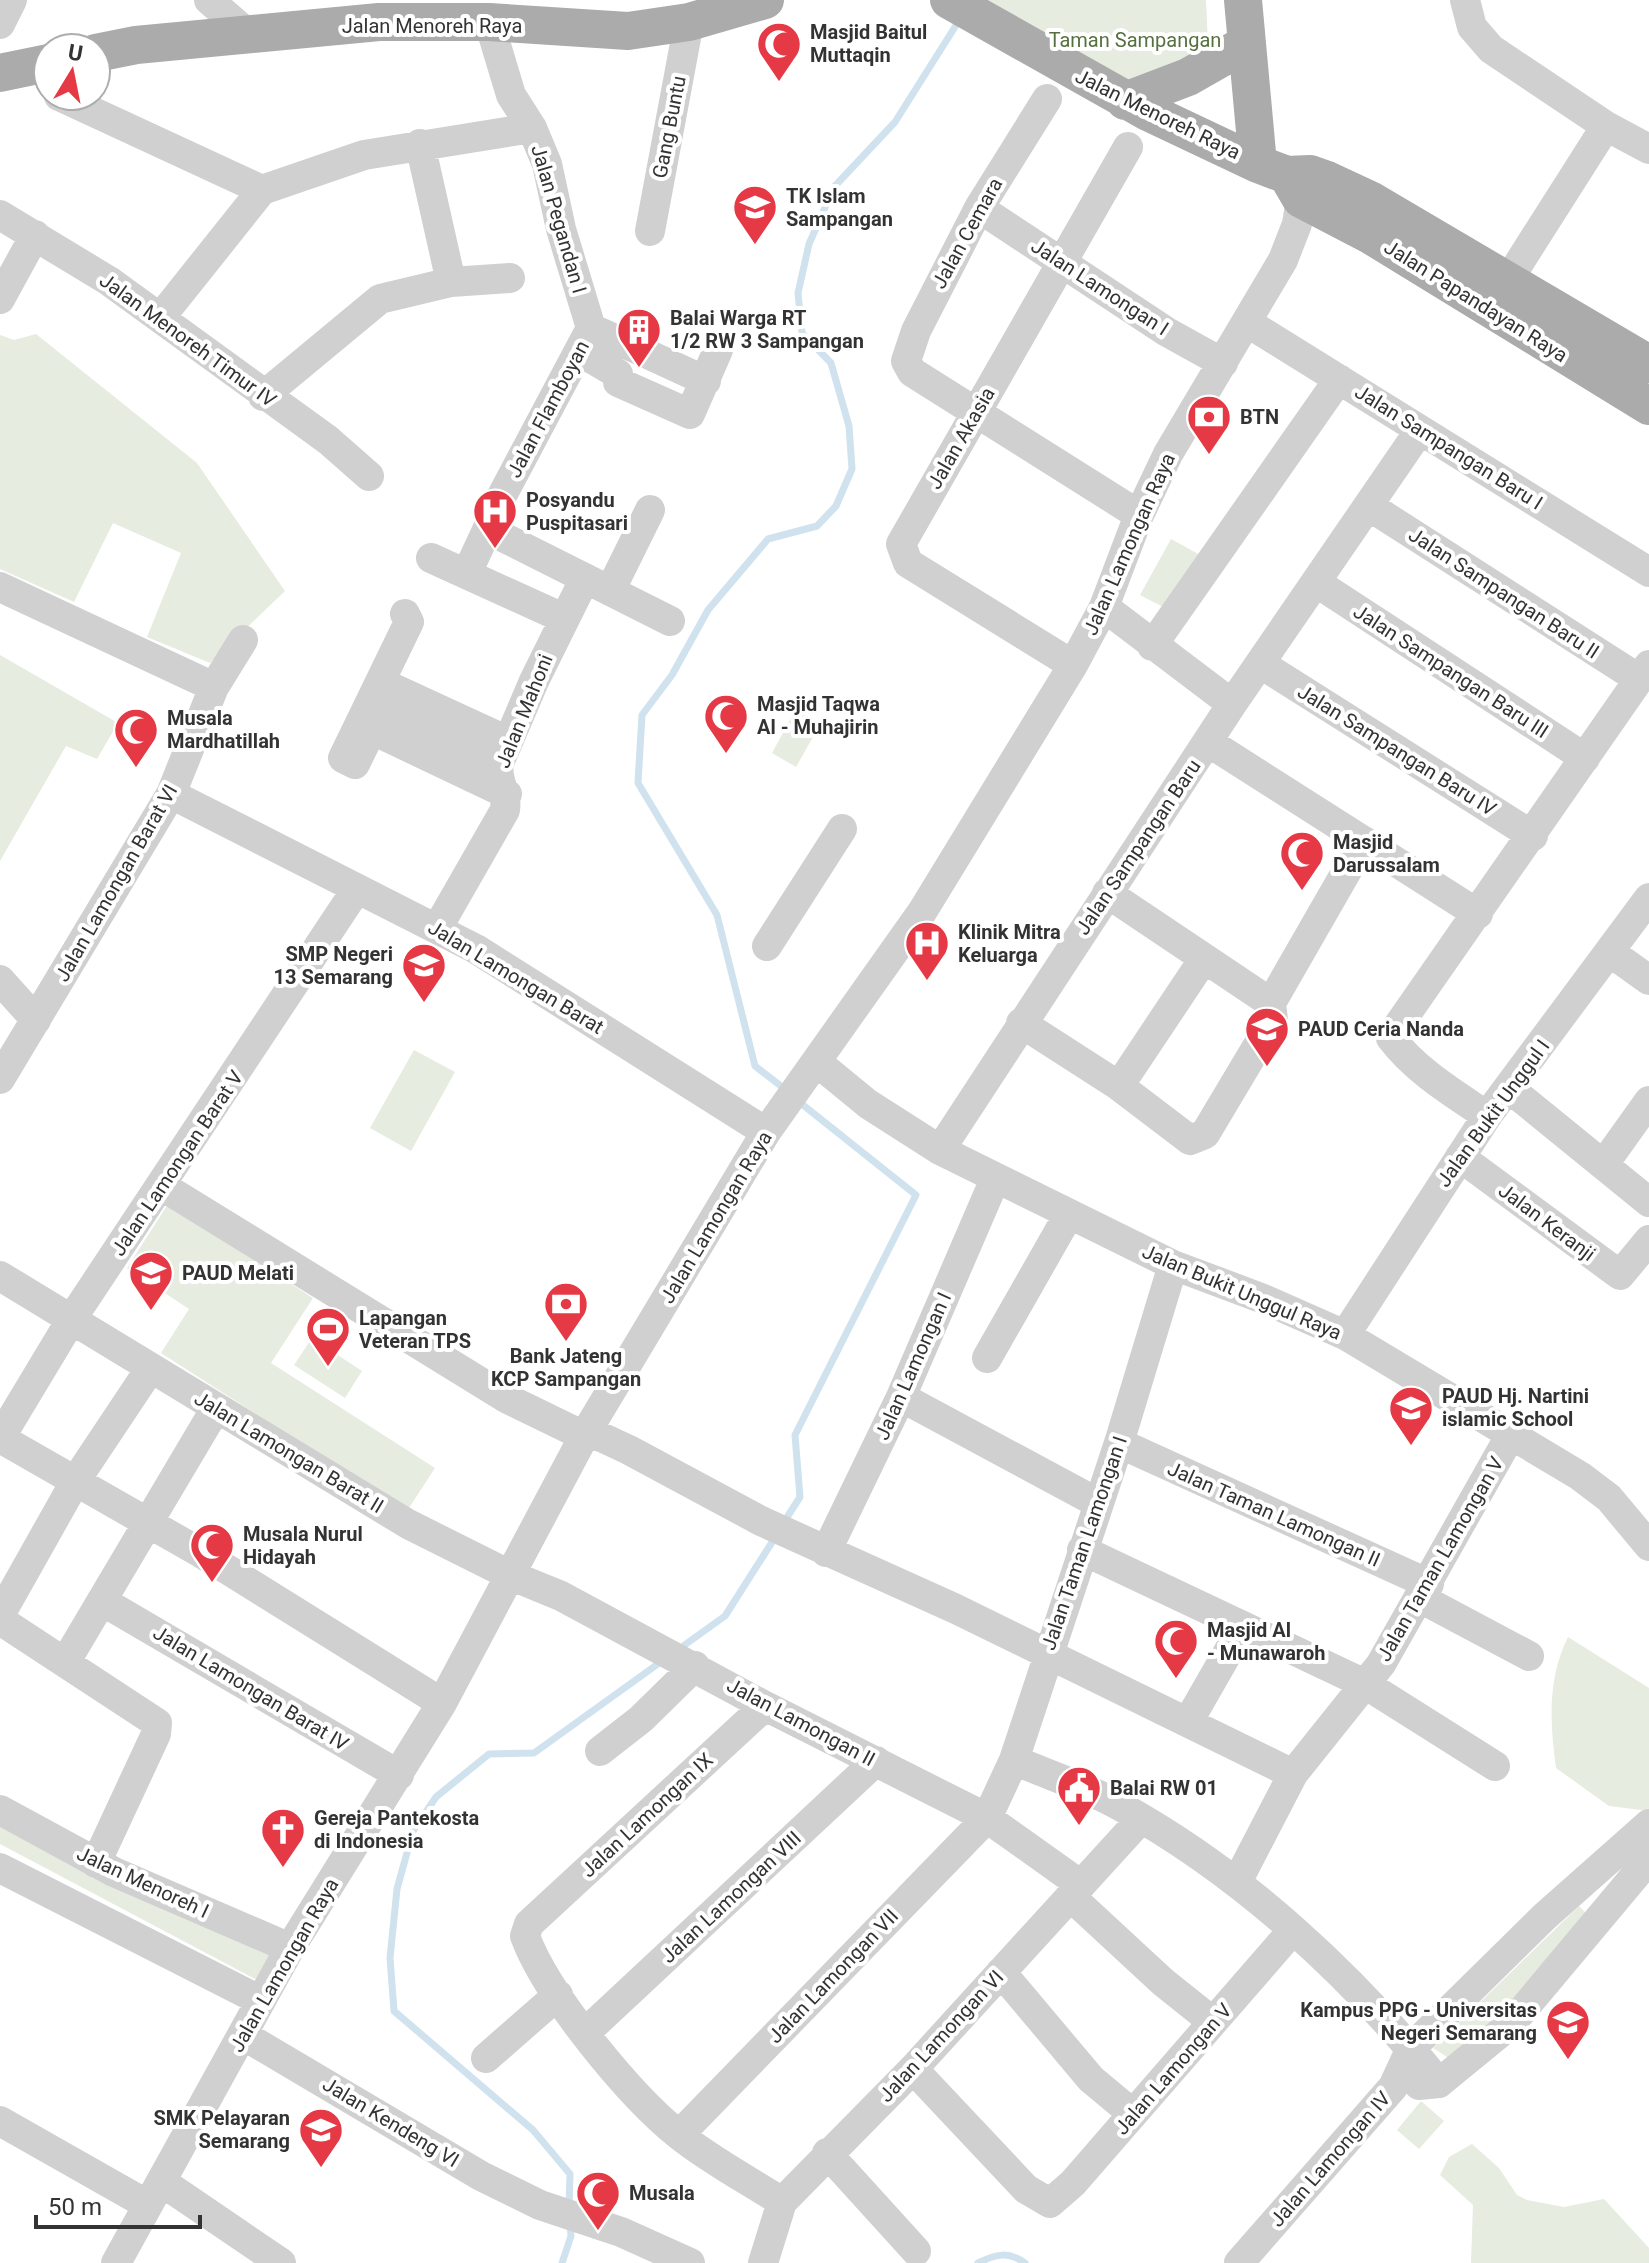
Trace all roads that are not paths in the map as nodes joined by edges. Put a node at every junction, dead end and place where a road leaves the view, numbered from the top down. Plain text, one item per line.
1 (12, 0) edge
2 (209, 0) edge
3 (765, 0) edge
4 (1243, 0) edge
5 (1465, 0) edge
6 (965, 9) edge
7 (489, 22) junction
8 (689, 22) junction
9 (0, 24) edge
10 (248, 34) junction
11 (1246, 44) junction
12 (112, 51) edge
13 (1047, 99) dead end
14 (1125, 101) junction
15 (94, 112) edge
16 (1606, 126) junction
17 (532, 128) junction
18 (420, 144) junction
19 (1128, 147) dead end
20 (1649, 149) edge
21 (1289, 178) junction
22 (262, 190) junction
23 (979, 208) junction
24 (0, 215) edge
25 (650, 231) dead end
26 (35, 235) junction
27 (1061, 259) junction
28 (510, 278) dead end
29 (451, 282) junction
30 (1498, 296) junction
31 (0, 299) edge
32 (160, 318) junction
33 (1248, 323) junction
34 (585, 340) junction
35 (718, 350) dead end
36 (1621, 361) edge
37 (1223, 363) junction
38 (1339, 379) junction
39 (263, 396) junction
40 (1649, 406) edge
41 (976, 412) junction
42 (1420, 430) junction
43 (369, 476) dead end
44 (1369, 506) junction
45 (650, 510) dead end
46 (494, 515) junction
47 (1139, 515) junction
48 (431, 558) dead end
49 (1649, 572) edge
50 (467, 573) junction
51 (1317, 583) junction
52 (598, 584) junction
53 (0, 587) edge
54 (1104, 607) junction
55 (405, 614) dead end
56 (563, 618) junction
57 (670, 621) dead end
58 (243, 640) dead end
59 (1152, 646) junction
60 (1261, 664) junction
61 (1073, 665) junction
62 (1644, 672) edge
63 (214, 687) junction
64 (1232, 704) junction
65 (374, 711) junction
66 (1208, 742) junction
67 (504, 752) junction
68 (1585, 758) junction
69 (171, 794) junction
70 (507, 794) junction
71 (842, 829) dead end
72 (1533, 836) junction
73 (1364, 841) junction
74 (356, 890) junction
75 (1107, 893) junction
76 (1649, 898) edge
77 (1478, 914) junction
78 (438, 927) junction
79 (767, 946) dead end
80 (1610, 952) junction
81 (1203, 960) junction
82 (0, 980) edge
83 (1649, 980) edge
84 (1271, 1003) junction
85 (36, 1020) junction
86 (1021, 1023) junction
87 (814, 1067) junction
88 (0, 1079) edge
89 (1119, 1086) junction
90 (1510, 1089) junction
91 (1649, 1101) edge
92 (1487, 1116) junction
93 (768, 1129) junction
94 (940, 1150) junction
95 (1460, 1157) junction
96 (1604, 1164) junction
97 (995, 1179) junction
98 (162, 1186) junction
99 (1649, 1202) edge
100 (1069, 1214) junction
101 (1643, 1259) edge
102 (1173, 1265) junction
103 (0, 1276) edge
104 (71, 1320) junction
105 (1345, 1335) junction
106 (987, 1358) dead end
107 (150, 1369) junction
108 (901, 1397) junction
109 (216, 1408) junction
110 (584, 1436) junction
111 (1510, 1436) junction
112 (0, 1438) edge
113 (1119, 1443) junction
114 (76, 1480) junction
115 (1098, 1503) junction
116 (148, 1523) junction
117 (1649, 1546) edge
118 (1082, 1550) junction
119 (826, 1552) junction
120 (512, 1576) junction
121 (1424, 1591) junction
122 (102, 1601) junction
123 (0, 1618) edge
124 (1243, 1626) junction
125 (1046, 1653) junction
126 (1529, 1656) dead end
127 (66, 1661) junction
128 (695, 1666) junction
129 (1365, 1684) junction
130 (442, 1703) junction
131 (765, 1706) junction
132 (1188, 1722) junction
133 (600, 1751) dead end
134 (1014, 1760) junction
135 (876, 1761) junction
136 (1495, 1766) dead end
137 (1293, 1774) junction
138 (399, 1775) junction
139 (0, 1810) edge
140 (987, 1818) junction
141 (1141, 1819) junction
142 (1649, 1824) edge
143 (1649, 1859) edge
144 (0, 1868) edge
145 (105, 1868) junction
146 (1237, 1882) junction
147 (1076, 1890) junction
148 (89, 1916) junction
149 (1292, 1931) junction
150 (290, 1948) junction
151 (1001, 1972) junction
152 (558, 1995) junction
153 (261, 2001) junction
154 (1213, 2022) junction
155 (586, 2032) junction
156 (243, 2035) junction
157 (1411, 2048) junction
158 (486, 2058) dead end
159 (913, 2069) junction
160 (1439, 2083) junction
161 (1393, 2087) junction
162 (1133, 2114) junction
163 (0, 2121) edge
164 (679, 2135) junction
165 (827, 2153) junction
166 (155, 2193) junction
167 (782, 2202) junction
168 (916, 2251) dead end
169 (116, 2263) edge
170 (281, 2263) edge
171 (690, 2263) edge
172 (763, 2263) edge
173 (1239, 2263) edge

1 - 9 street
2 - 10 street
3 - 8 main road, Jalan Menoreh Raya
4 - 11 main road
5 - 16 street
6 - 14 main road, Jalan Menoreh Raya
7 - 8 main road, Jalan Menoreh Raya
7 - 10 main road, Jalan Menoreh Raya
7 - 17 street, Jalan Pegandan I
8 - 25 street, Gang Buntu
10 - 12 main road, Jalan Menoreh Raya
11 - 14 main road
11 - 21 main road
13 - 23 street, Jalan Cemara
14 - 21 main road, Jalan Menoreh Raya
15 - 22 street
16 - 20 street
16 - 30 street
17 - 18 street
17 - 34 street, Jalan Pegandan I
18 - 22 street
18 - 29 street
19 - 27 street, Jalan Akasia
21 - 30 main road, Jalan Papandayan Raya
21 - 33 street, Jalan Lamongan Raya
22 - 32 street
23 - 27 street, Jalan Lamongan I
23 - 41 street, Jalan Cemara
24 - 26 street, Jalan Menoreh Timur IV
26 - 31 street
26 - 32 street, Jalan Menoreh Timur IV
27 - 37 street, Jalan Lamongan I
27 - 41 street, Jalan Akasia
28 - 29 street
29 - 39 street
30 - 36 main road, Jalan Papandayan Raya
32 - 39 street, Jalan Menoreh Timur IV
33 - 37 street, Jalan Lamongan Raya
33 - 38 street, Jalan Sampangan Baru I
34 - 35 street
34 - 46 street, Jalan Flamboyan
36 - 40 main road, Jalan Papandayan Raya
37 - 47 street, Jalan Lamongan Raya
38 - 42 street, Jalan Sampangan Baru I
38 - 59 street
39 - 43 street, Jalan Menoreh Timur IV
41 - 47 street
41 - 61 street, Jalan Akasia
42 - 44 street, Jalan Sampangan Baru
42 - 49 street, Jalan Sampangan Baru I
44 - 51 street, Jalan Sampangan Baru
44 - 62 street, Jalan Sampangan Baru II
45 - 52 street, Jalan Mahoni
46 - 50 street, Jalan Flamboyan
46 - 52 street
47 - 54 street, Jalan Lamongan Raya
48 - 50 street
50 - 56 street
51 - 60 street, Jalan Sampangan Baru
51 - 68 street, Jalan Sampangan Baru III
52 - 56 street, Jalan Mahoni
52 - 57 street
53 - 63 street
54 - 59 street
54 - 61 street, Jalan Lamongan Raya
55 - 65 street
56 - 67 street, Jalan Mahoni
58 - 63 street, Jalan Lamongan Barat VI
59 - 64 street
60 - 64 street, Jalan Sampangan Baru
60 - 72 street, Jalan Sampangan Baru IV
61 - 87 street, Jalan Lamongan Raya
62 - 68 street
63 - 69 street, Jalan Lamongan Barat VI
64 - 66 street, Jalan Sampangan Baru
65 - 67 street
65 - 70 street
66 - 73 street
66 - 75 street, Jalan Sampangan Baru
67 - 70 street, Jalan Mahoni
68 - 72 street
69 - 74 street, Jalan Lamongan Barat
69 - 85 street, Jalan Lamongan Barat VI
70 - 78 street, Jalan Mahoni
71 - 79 street
72 - 77 street
73 - 77 street
73 - 84 street
74 - 78 street, Jalan Lamongan Barat
74 - 98 street, Jalan Lamongan Barat V
75 - 81 street
75 - 86 street, Jalan Sampangan Baru
76 - 80 street, Jalan Bukit Unggul I
77 - 92 street
78 - 93 street, Jalan Lamongan Barat
80 - 83 street
80 - 90 street, Jalan Bukit Unggul I
81 - 84 street
81 - 89 street
82 - 85 street
84 - 89 street
85 - 88 street, Jalan Lamongan Barat VI
86 - 89 street
86 - 94 street, Jalan Sampangan Baru
87 - 93 street, Jalan Lamongan Raya
87 - 94 street, Jalan Bukit Unggul Raya
90 - 92 street, Jalan Bukit Unggul I
90 - 96 street
91 - 96 street
92 - 95 street, Jalan Bukit Unggul I
93 - 110 street, Jalan Lamongan Raya
94 - 97 street, Jalan Bukit Unggul Raya
95 - 101 street, Jalan Keranji
95 - 105 street, Jalan Bukit Unggul I
96 - 99 street
97 - 100 street, Jalan Bukit Unggul Raya
97 - 108 street, Jalan Lamongan I
98 - 104 street, Jalan Lamongan Barat V
98 - 110 street
100 - 102 street, Jalan Bukit Unggul Raya
100 - 106 street
102 - 105 street, Jalan Bukit Unggul Raya
102 - 113 street, Jalan Taman Lamongan I
103 - 104 street, Jalan Lamongan Barat II
104 - 107 street, Jalan Lamongan Barat II
104 - 112 street, Jalan Lamongan Barat V
105 - 111 street, Jalan Bukit Unggul Raya
107 - 109 street, Jalan Lamongan Barat II
107 - 114 street
108 - 115 street
108 - 119 street, Jalan Lamongan I
109 - 116 street
109 - 120 street, Jalan Lamongan Barat II
110 - 119 street
110 - 120 street, Jalan Lamongan Raya
111 - 117 street, Jalan Bukit Unggul Raya
111 - 121 street, Jalan Taman Lamongan V
112 - 114 street
113 - 115 street, Jalan Taman Lamongan I
113 - 121 street, Jalan Taman Lamongan II
114 - 116 street
114 - 123 street
115 - 118 street, Jalan Taman Lamongan I
116 - 122 street
116 - 130 street
118 - 124 street
118 - 125 street, Jalan Taman Lamongan I
119 - 125 street
120 - 128 street, Jalan Lamongan II
120 - 130 street, Jalan Lamongan Raya
121 - 126 street, Jalan Taman Lamongan II
121 - 129 street, Jalan Taman Lamongan V
122 - 127 street
122 - 138 street, Jalan Lamongan Barat IV
123 - 127 street
124 - 129 street
124 - 132 street
125 - 132 street
125 - 134 street, Jalan Taman Lamongan I
127 - 145 street
128 - 131 street, Jalan Lamongan II
128 - 133 street
129 - 136 street
129 - 137 street, Jalan Taman Lamongan V
130 - 138 street, Jalan Lamongan Raya
131 - 135 street, Jalan Lamongan II
131 - 152 street, Jalan Lamongan IX
132 - 137 street
134 - 140 street, Jalan Taman Lamongan I
134 - 141 street
135 - 140 street, Jalan Lamongan II
135 - 155 street, Jalan Lamongan VIII
137 - 146 street, Jalan Taman Lamongan V
138 - 150 street, Jalan Lamongan Raya
139 - 145 street, Jalan Menoreh I
140 - 147 street, Jalan Lamongan II
140 - 164 street, Jalan Lamongan VII
141 - 146 street
141 - 147 street, Jalan Lamongan VI
142 - 157 street
143 - 160 street
144 - 148 street
145 - 148 street
145 - 150 street, Jalan Menoreh I
146 - 149 street
147 - 151 street, Jalan Lamongan VI
147 - 154 street, Jalan Lamongan II
148 - 153 street
149 - 154 street, Jalan Lamongan V
149 - 157 street
150 - 153 street, Jalan Lamongan Raya
151 - 159 street, Jalan Lamongan VI
151 - 162 street
152 - 155 street
152 - 158 street
153 - 156 street, Jalan Lamongan Raya
154 - 162 street, Jalan Lamongan V
155 - 164 street
156 - 166 street, Jalan Lamongan Raya
156 - 171 street, Jalan Kendeng VI
157 - 160 street
157 - 161 street, Jalan Lamongan IV
159 - 162 street, Jalan Lamongan V
159 - 165 street, Jalan Lamongan VI
160 - 161 street
161 - 173 street, Jalan Lamongan IV
163 - 166 street
164 - 167 street
165 - 167 street, Jalan Lamongan VI
165 - 168 street
166 - 169 street, Jalan Lamongan Raya
166 - 170 street
167 - 172 street, Jalan Lamongan VI

